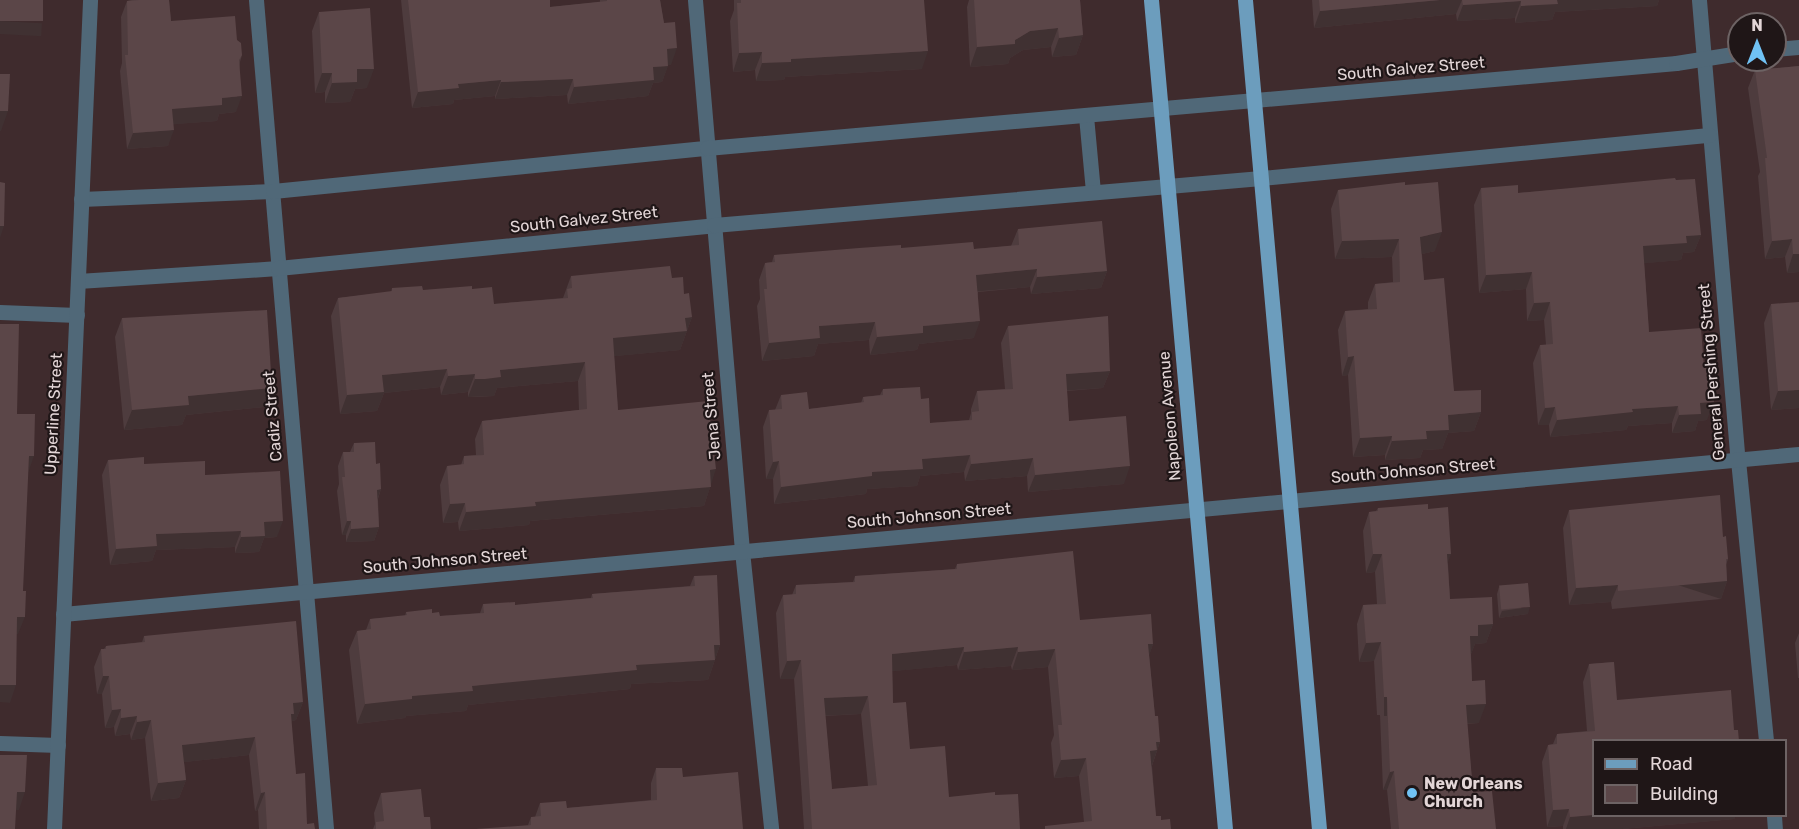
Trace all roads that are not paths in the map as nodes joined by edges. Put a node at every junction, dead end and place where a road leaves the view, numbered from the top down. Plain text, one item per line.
1 (90, 0) edge
2 (256, 0) edge
3 (695, 0) edge
4 (1151, 0) edge
5 (1245, 0) edge
6 (1699, 0) edge
7 (1727, 55) edge
8 (1703, 58) junction
9 (1254, 102) junction
10 (1161, 110) junction
11 (1086, 116) junction
12 (1709, 135) junction
13 (707, 148) junction
14 (1261, 178) junction
15 (1168, 186) junction
16 (273, 191) junction
17 (1093, 192) junction
18 (81, 199) junction
19 (714, 225) junction
20 (278, 268) junction
21 (78, 281) junction
22 (0, 312) edge
23 (76, 315) junction
24 (1799, 454) edge
25 (1738, 460) junction
26 (1290, 501) junction
27 (1197, 510) junction
28 (742, 551) junction
29 (307, 592) junction
30 (63, 614) junction
31 (1766, 739) edge
32 (0, 743) edge
33 (58, 745) junction
34 (54, 829) edge
35 (326, 829) edge
36 (771, 829) edge
37 (1225, 829) edge
38 (1319, 829) edge

1 - 18 street, Upperline Street
2 - 16 street, Cadiz Street
3 - 13 street, Jena Street
4 - 10 main road, Napoleon Avenue
5 - 9 main road
6 - 8 street, General Pershing Street
7 - 8 street, South Galvez Street
8 - 9 street, South Galvez Street
8 - 12 street, General Pershing Street
9 - 10 street, South Galvez Street
9 - 14 main road
10 - 11 street, South Galvez Street
10 - 15 main road, Napoleon Avenue
11 - 13 street, South Galvez Street
11 - 17 street
12 - 14 street, South Galvez Street
12 - 25 street, General Pershing Street
13 - 16 street, South Galvez Street
13 - 19 street, Jena Street
14 - 15 street, South Galvez Street
14 - 26 main road
15 - 17 street, South Galvez Street
15 - 27 main road, Napoleon Avenue
16 - 18 street, South Galvez Street
16 - 20 street, Cadiz Street
17 - 19 street, South Galvez Street
18 - 21 street, Upperline Street
19 - 20 street, South Galvez Street
19 - 28 street, Jena Street
20 - 21 street, South Galvez Street
20 - 29 street, Cadiz Street
21 - 23 street, Upperline Street
22 - 23 street
23 - 30 street, Upperline Street
24 - 25 street, South Johnson Street
25 - 26 street, South Johnson Street
25 - 31 street, General Pershing Street
26 - 27 street, South Johnson Street
26 - 38 main road
27 - 28 street, South Johnson Street
27 - 37 main road, Napoleon Avenue
28 - 29 street, South Johnson Street
28 - 36 street, Jena Street
29 - 30 street, South Johnson Street
29 - 35 street, Cadiz Street
30 - 33 street, Upperline Street
32 - 33 street
33 - 34 street, Upperline Street

